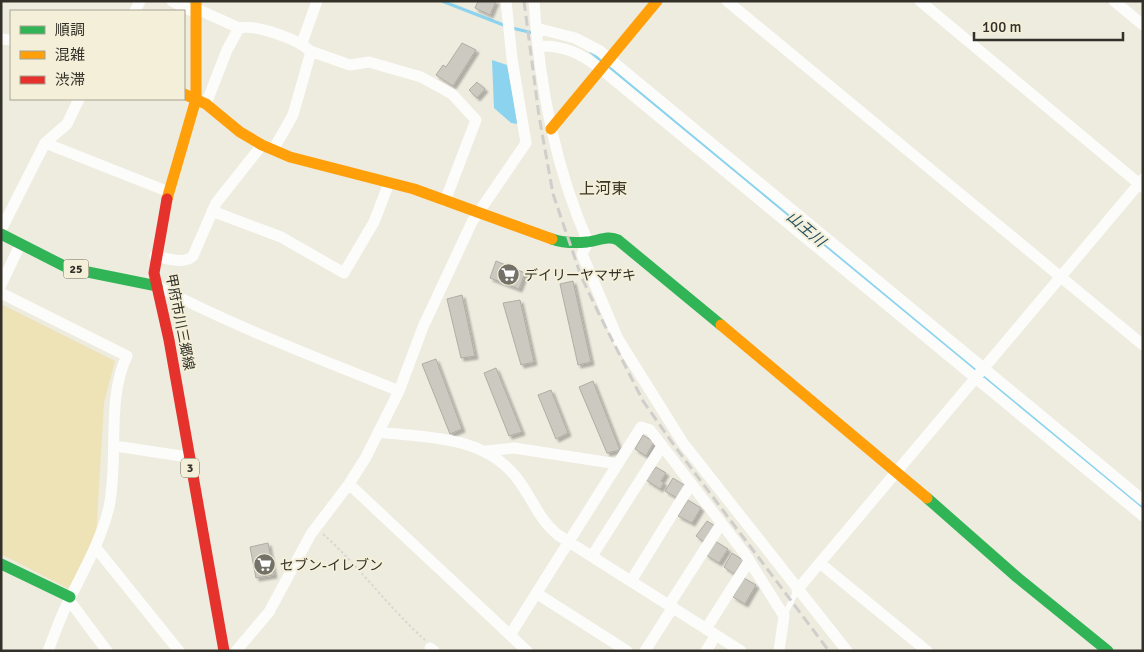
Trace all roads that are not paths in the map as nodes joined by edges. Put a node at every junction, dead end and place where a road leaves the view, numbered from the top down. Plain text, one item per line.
1 (172, 1) edge
2 (317, 1) edge
3 (506, 1) edge
4 (534, 1) edge
5 (657, 1) edge
6 (727, 1) edge
7 (920, 1) edge
8 (1114, 1) edge
9 (196, 8) edge
10 (1143, 25) edge
11 (239, 28) junction
12 (537, 36) junction
13 (306, 47) junction
14 (609, 59) junction
15 (601, 69) junction
16 (185, 94) edge
17 (79, 100) edge
18 (201, 102) junction
19 (551, 129) junction
20 (45, 143) junction
21 (262, 145) junction
22 (274, 150) junction
23 (389, 182) junction
24 (1141, 183) edge
25 (169, 192) junction
26 (445, 201) junction
27 (212, 212) junction
28 (477, 213) junction
29 (1, 230) edge
30 (1, 234) edge
31 (588, 242) junction
32 (20, 245) junction
33 (155, 256) junction
34 (1060, 277) junction
35 (1, 284) edge
36 (158, 286) junction
37 (1, 293) edge
38 (1143, 345) edge
39 (980, 374) junction
40 (398, 391) junction
41 (378, 432) junction
42 (115, 446) junction
43 (662, 446) junction
44 (486, 450) junction
45 (188, 456) junction
46 (618, 464) junction
47 (897, 471) junction
48 (349, 484) junction
49 (691, 484) junction
50 (1143, 500) edge
51 (1143, 516) edge
52 (721, 524) junction
53 (568, 541) junction
54 (96, 548) junction
55 (592, 556) junction
56 (749, 561) junction
57 (821, 564) junction
58 (3, 568) edge
59 (631, 581) junction
60 (797, 590) junction
61 (536, 593) junction
62 (69, 598) junction
63 (671, 606) junction
64 (784, 616) junction
65 (711, 632) junction
66 (510, 635) junction
67 (48, 651) edge
68 (107, 651) edge
69 (179, 651) edge
70 (224, 651) edge
71 (236, 651) edge
72 (527, 651) edge
73 (627, 651) edge
74 (645, 651) edge
75 (706, 651) edge
76 (741, 651) edge
77 (778, 651) edge
78 (847, 651) edge
79 (927, 651) edge
80 (1108, 651) edge

1 - 9 street
2 - 13 street
3 - 28 street
4 - 12 street
5 - 14 street
6 - 34 street
7 - 24 street
8 - 10 street
9 - 11 street
9 - 18 street, 甲府市川三郷線 / 3
11 - 13 street
11 - 18 street
12 - 14 street
12 - 15 street
12 - 19 street
13 - 22 street
13 - 26 street
14 - 15 street
14 - 39 street
15 - 19 street
15 - 39 street
16 - 18 street
17 - 20 street
18 - 21 street
18 - 25 street, 甲府市川三郷線 / 3
19 - 31 street
20 - 25 street
20 - 29 street
21 - 22 street
21 - 27 street
22 - 23 street
23 - 26 street
23 - 27 street
24 - 34 street
25 - 33 street, 甲府市川三郷線 / 3
26 - 28 street
27 - 33 street
28 - 31 street
28 - 40 street
30 - 32 street, 25
31 - 47 street
31 - 60 street
32 - 35 street
32 - 36 street, 25
33 - 36 street, 甲府市川三郷線 / 3
34 - 38 street
34 - 39 street
36 - 40 street
36 - 45 street, 甲府市川三郷線 / 3
37 - 42 street
39 - 47 street
39 - 50 street
39 - 51 street
40 - 41 street
41 - 44 street
41 - 48 street
42 - 45 street
42 - 54 street
43 - 46 street
43 - 49 street
43 - 55 street
44 - 46 street
44 - 53 street
45 - 70 street, 甲府市川三郷線 / 3
46 - 53 street
47 - 57 street
47 - 80 street
48 - 66 street
48 - 71 street
49 - 52 street
49 - 59 street
52 - 56 street
52 - 63 street
53 - 55 street
53 - 61 street
54 - 62 street
54 - 69 street
55 - 59 street
56 - 64 street
56 - 65 street
57 - 60 street
57 - 79 street
58 - 62 street
59 - 63 street
60 - 64 lane
60 - 78 street
61 - 66 street
61 - 73 street
62 - 67 street
62 - 68 street
63 - 65 street
63 - 74 street
64 - 77 street
65 - 75 street
65 - 76 street
66 - 72 street

